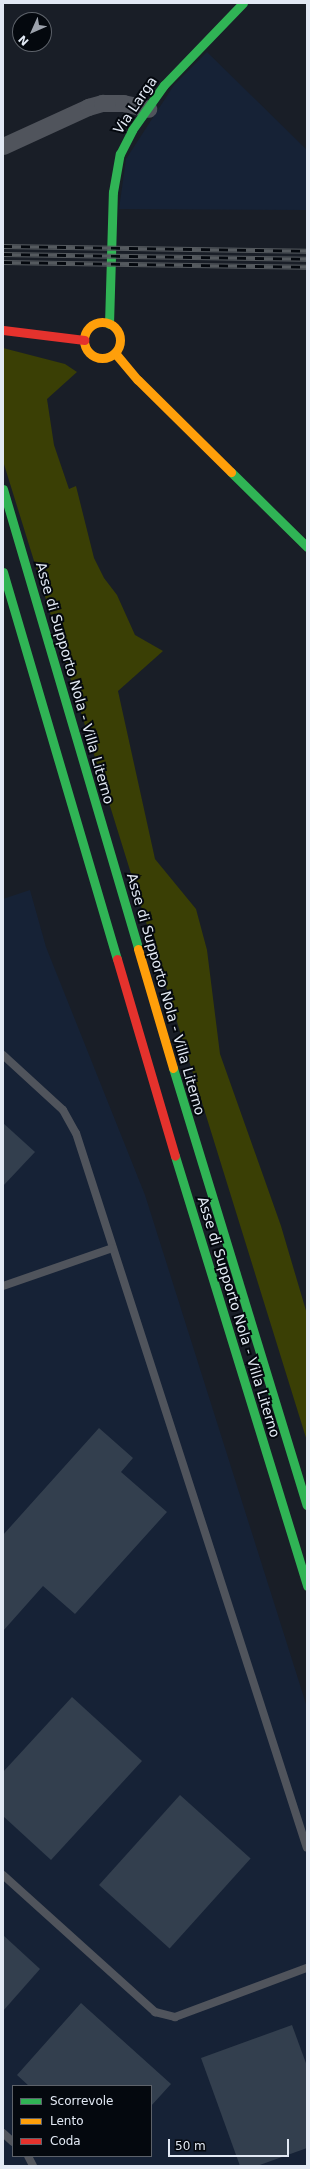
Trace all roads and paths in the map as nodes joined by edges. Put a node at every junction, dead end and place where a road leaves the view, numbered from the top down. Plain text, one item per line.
1 (243, 3) edge
2 (148, 108) junction
3 (3, 146) edge
4 (110, 324) junction
5 (3, 330) edge
6 (84, 340) junction
7 (115, 353) junction
8 (3, 488) edge
9 (307, 547) edge
10 (3, 572) edge
11 (3, 1054) edge
12 (114, 1248) junction
13 (3, 1286) edge
14 (307, 1505) edge
15 (307, 1586) edge
16 (307, 1848) edge
17 (3, 1875) edge
18 (307, 1968) edge
19 (3, 2132) edge
20 (12, 2141) edge
21 (28, 2157) edge
22 (33, 2166) edge

1 - 2 main road, Via Larga
2 - 3 street
2 - 4 main road, Via Larga
4 - 6 main road
4 - 7 main road, Via Larga
5 - 6 main road
6 - 7 main road
7 - 9 main road
8 - 14 main road, Asse di Supporto Nola - Villa Literno
10 - 15 main road, Asse di Supporto Nola - Villa Literno
11 - 12 lane
12 - 13 lane
12 - 16 lane
17 - 18 lane
19 - 20 lane
21 - 22 lane

